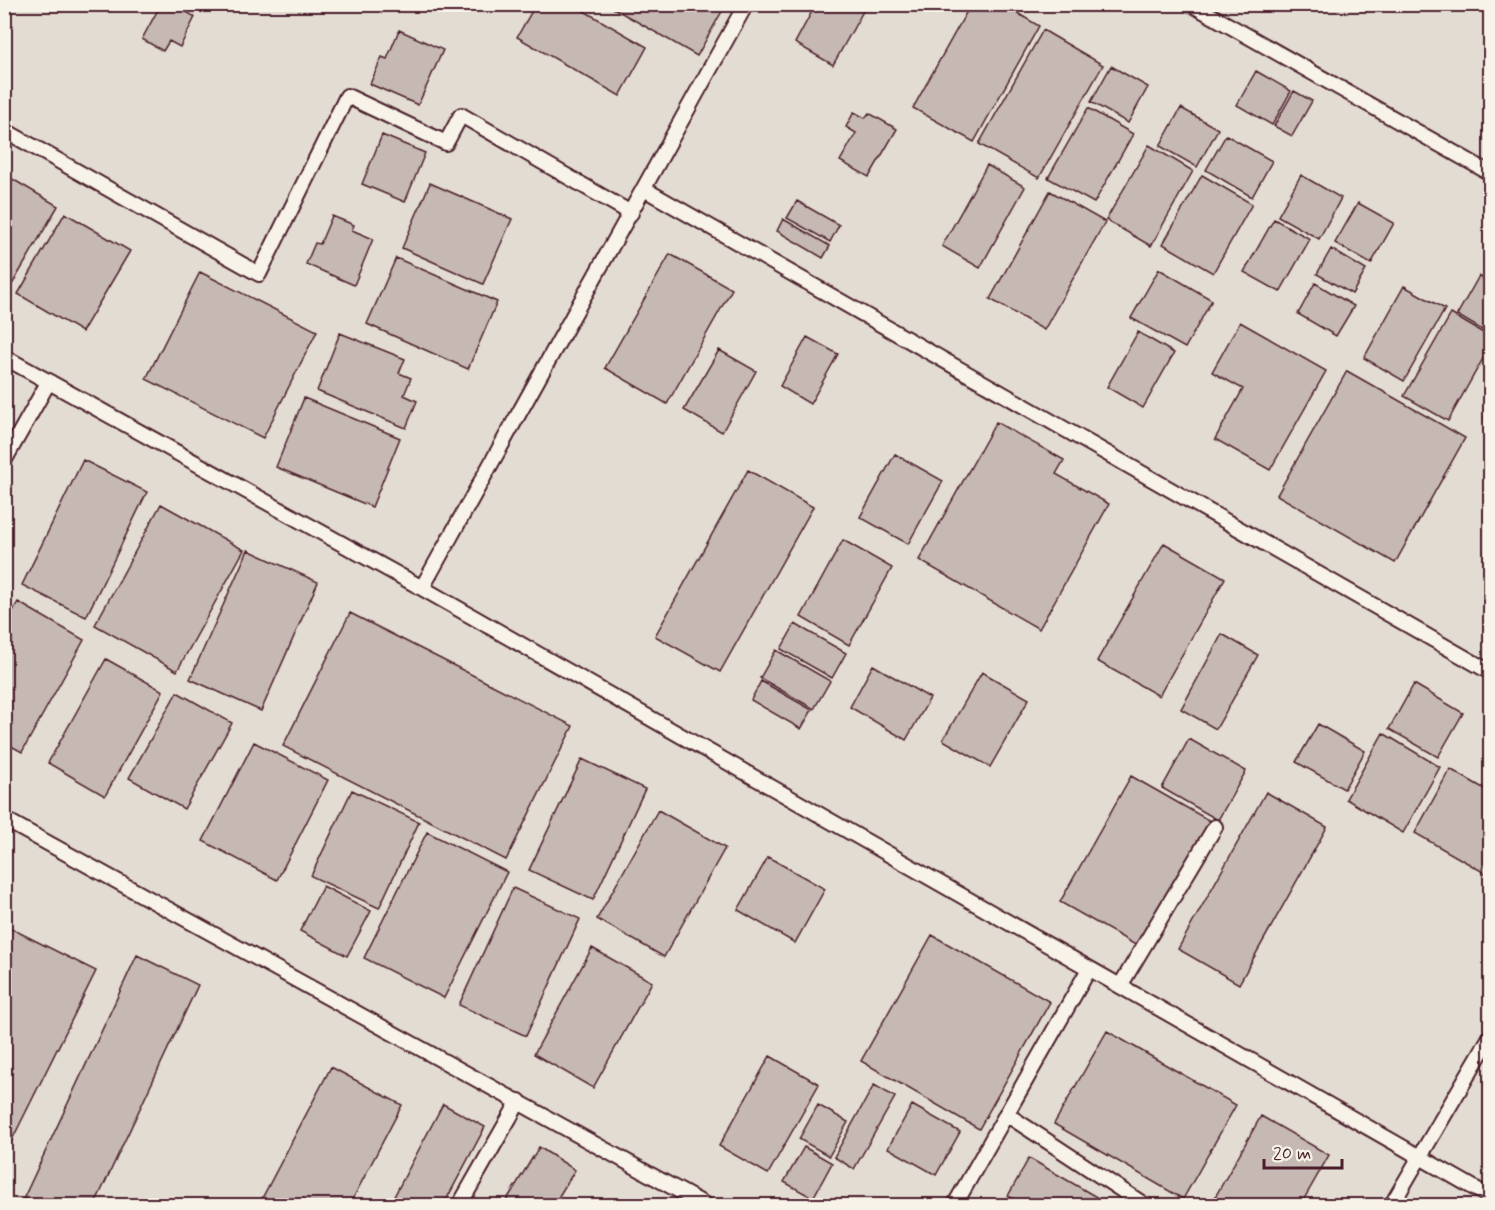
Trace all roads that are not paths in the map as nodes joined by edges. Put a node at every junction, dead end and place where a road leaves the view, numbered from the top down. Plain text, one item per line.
1 (746, 4) edge
2 (1191, 4) edge
3 (4, 130) edge
4 (1491, 173) edge
5 (644, 189) junction
6 (631, 213) junction
7 (4, 357) edge
8 (48, 381) junction
9 (4, 461) edge
10 (422, 588) junction
11 (1491, 672) edge
12 (4, 819) edge
13 (1215, 827) dead end
14 (1089, 969) junction
15 (1120, 986) junction
16 (1491, 1036) edge
17 (519, 1101) junction
18 (1006, 1114) junction
19 (1419, 1157) junction
20 (1491, 1197) edge
21 (459, 1206) edge
22 (707, 1206) edge
23 (954, 1206) edge
24 (1146, 1206) edge
25 (1391, 1206) edge

1 - 5 lane
2 - 4 lane
3 - 6 lane
5 - 6 lane
5 - 11 lane
6 - 10 lane
7 - 8 lane
8 - 9 lane
8 - 10 lane
10 - 14 lane
12 - 17 lane
13 - 15 lane
14 - 15 lane
14 - 18 lane
15 - 19 lane
16 - 19 lane
17 - 21 lane
17 - 22 lane
18 - 23 lane
18 - 24 lane
19 - 20 lane
19 - 25 lane

